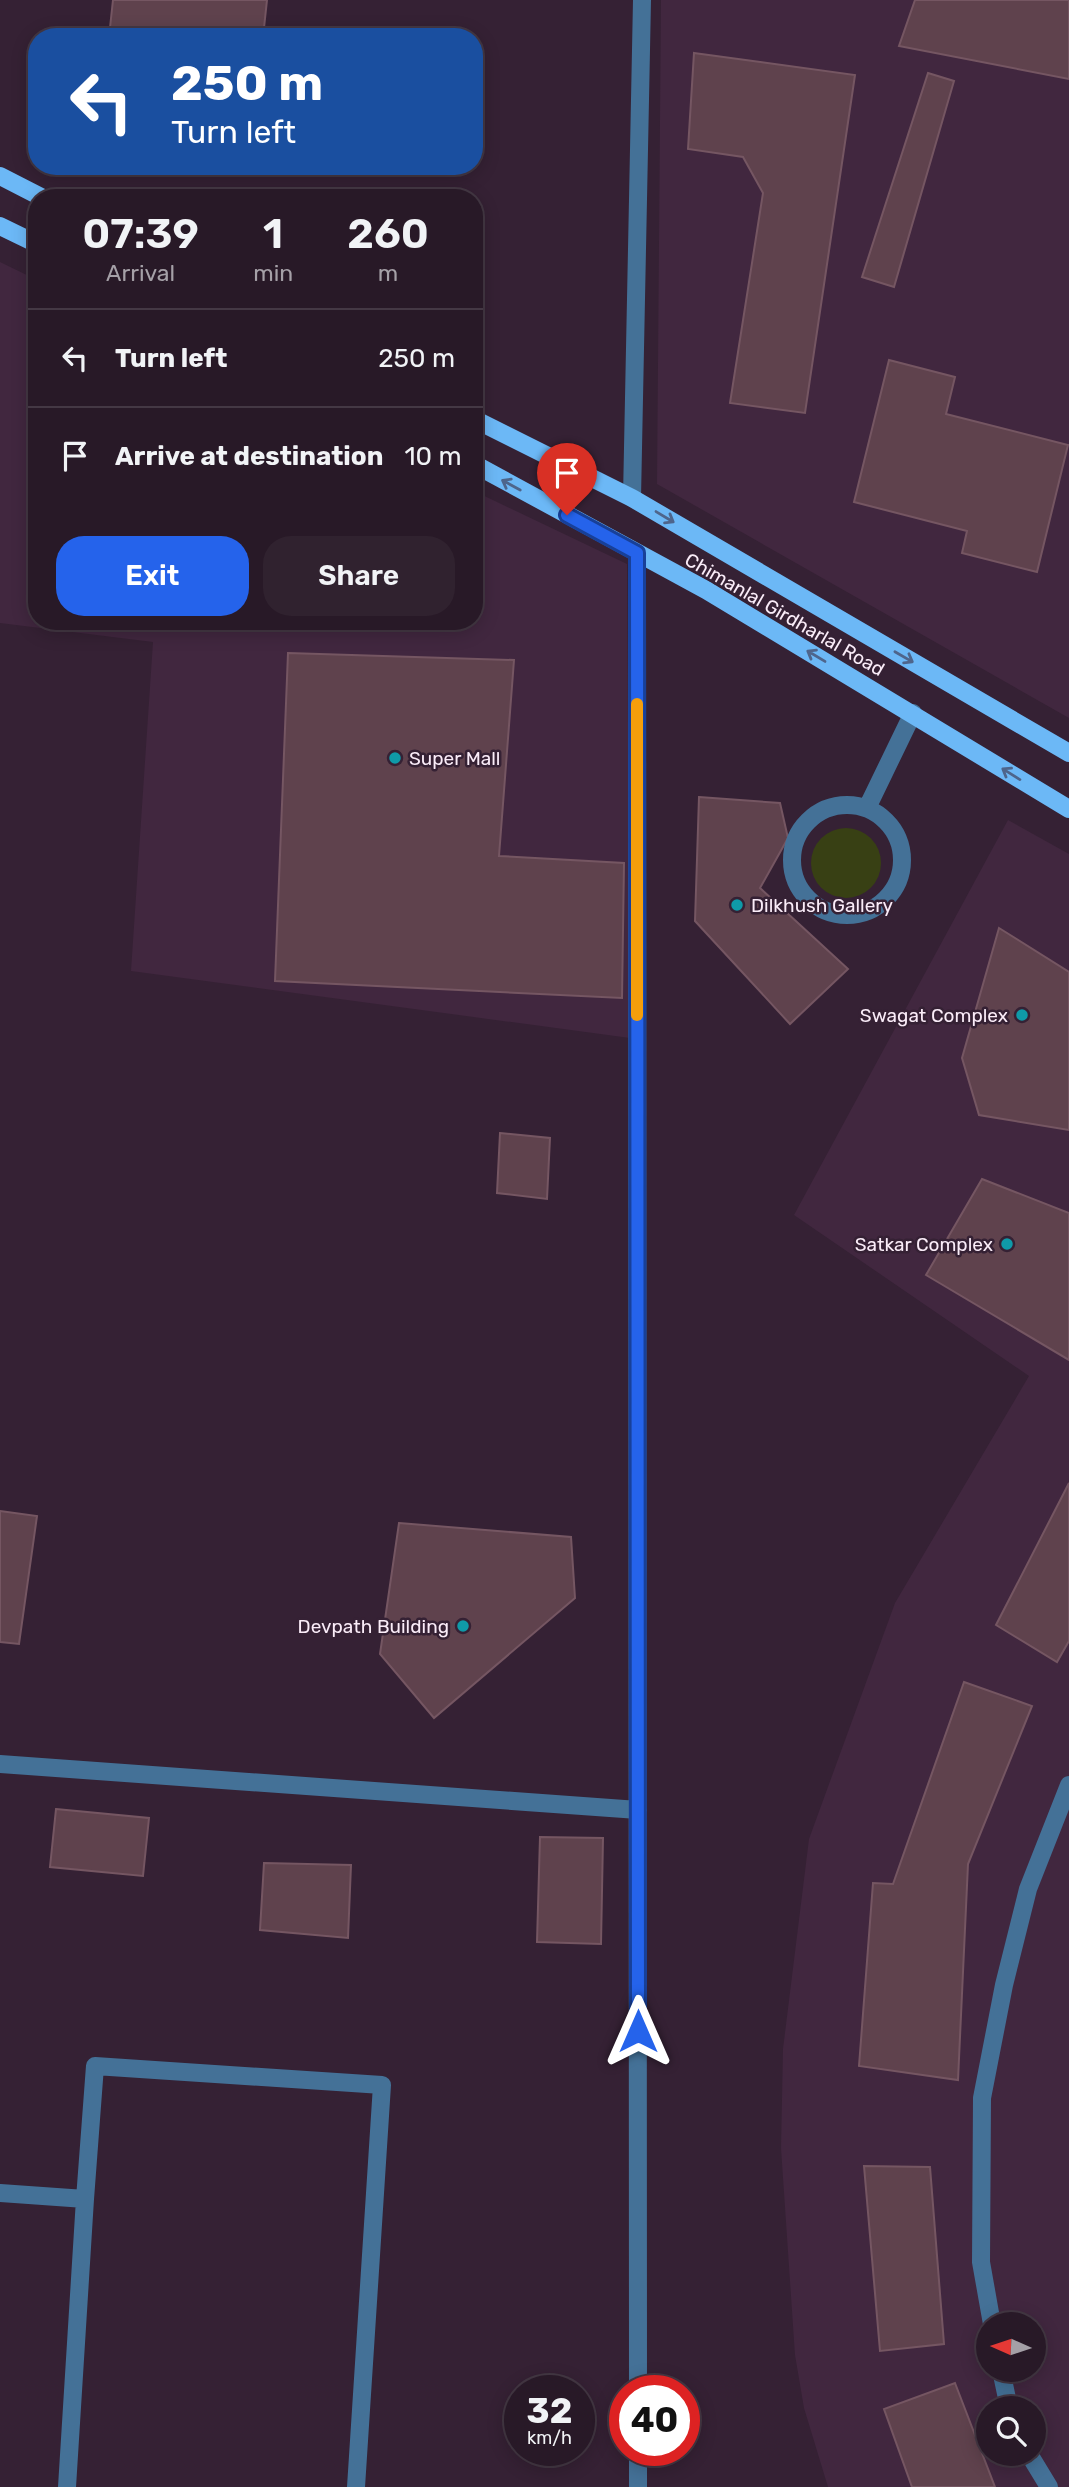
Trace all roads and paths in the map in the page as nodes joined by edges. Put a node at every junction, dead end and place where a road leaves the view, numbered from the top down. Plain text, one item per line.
1 (642, 0) edge
2 (0, 176) edge
3 (28, 190) edge
4 (0, 226) edge
5 (28, 240) edge
6 (483, 424) edge
7 (483, 469) edge
8 (632, 498) junction
9 (637, 553) junction
10 (914, 713) junction
11 (1069, 753) edge
12 (867, 808) junction
13 (1069, 809) edge
14 (0, 1764) edge
15 (1069, 1785) edge
16 (638, 1810) junction
17 (0, 2193) edge
18 (85, 2199) junction
19 (990, 2312) edge
20 (638, 2375) edge
21 (638, 2466) edge
22 (1036, 2466) edge
23 (67, 2487) edge
24 (356, 2487) edge
25 (638, 2487) edge
26 (1049, 2487) edge

1 - 8 street
2 - 3 main road
4 - 5 main road
6 - 8 main road, Chimanlal Girdharlal Road
9 -> 7 main road, Chimanlal Girdharlal Road
8 -> 11 main road, Chimanlal Girdharlal Road
10 -> 9 main road, Chimanlal Girdharlal Road
9 - 16 street
10 - 12 street
13 -> 10 main road, Chimanlal Girdharlal Road
12 - 12 street
14 - 16 street
15 - 19 street
16 - 20 street
17 - 18 street
18 - 23 street
18 - 24 street
21 - 25 street
22 - 26 street

